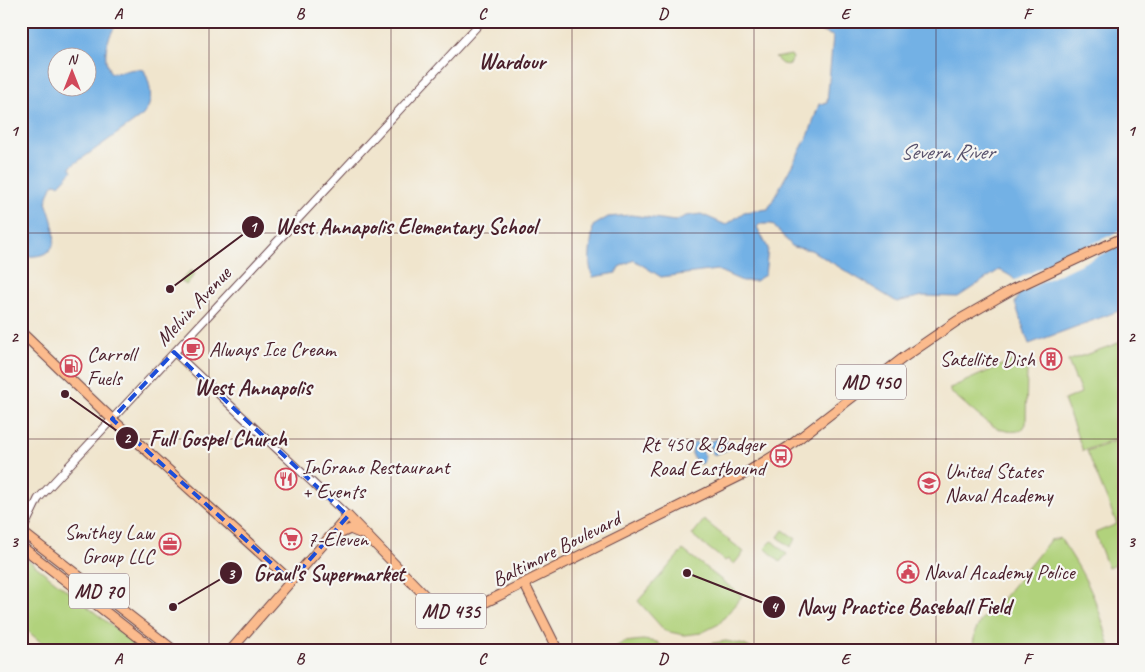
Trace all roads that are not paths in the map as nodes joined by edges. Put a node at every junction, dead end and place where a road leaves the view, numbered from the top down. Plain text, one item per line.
1 (482, 21) edge
2 (1124, 237) edge
3 (21, 332) edge
4 (174, 352) junction
5 (112, 419) junction
6 (348, 516) junction
7 (22, 532) edge
8 (366, 536) junction
9 (323, 545) junction
10 (21, 546) edge
11 (291, 581) junction
12 (525, 585) junction
13 (156, 651) edge
14 (175, 651) edge
15 (230, 651) edge
16 (558, 651) edge

1 - 4 street, Melvin Avenue
2 - 12 main road, Baltimore Boulevard / MD 450
3 - 5 main road
4 - 5 street, Melvin Avenue
4 - 6 street
5 - 7 street, Melvin Avenue
5 - 11 main road
6 - 8 main road, Baltimore Boulevard / MD 435
6 - 9 main road
7 - 14 main road, MD 70
8 - 9 main road
8 - 12 main road, Baltimore Boulevard / MD 435
9 - 11 main road
10 - 13 main road, MD 70
11 - 15 main road
12 - 16 main road

